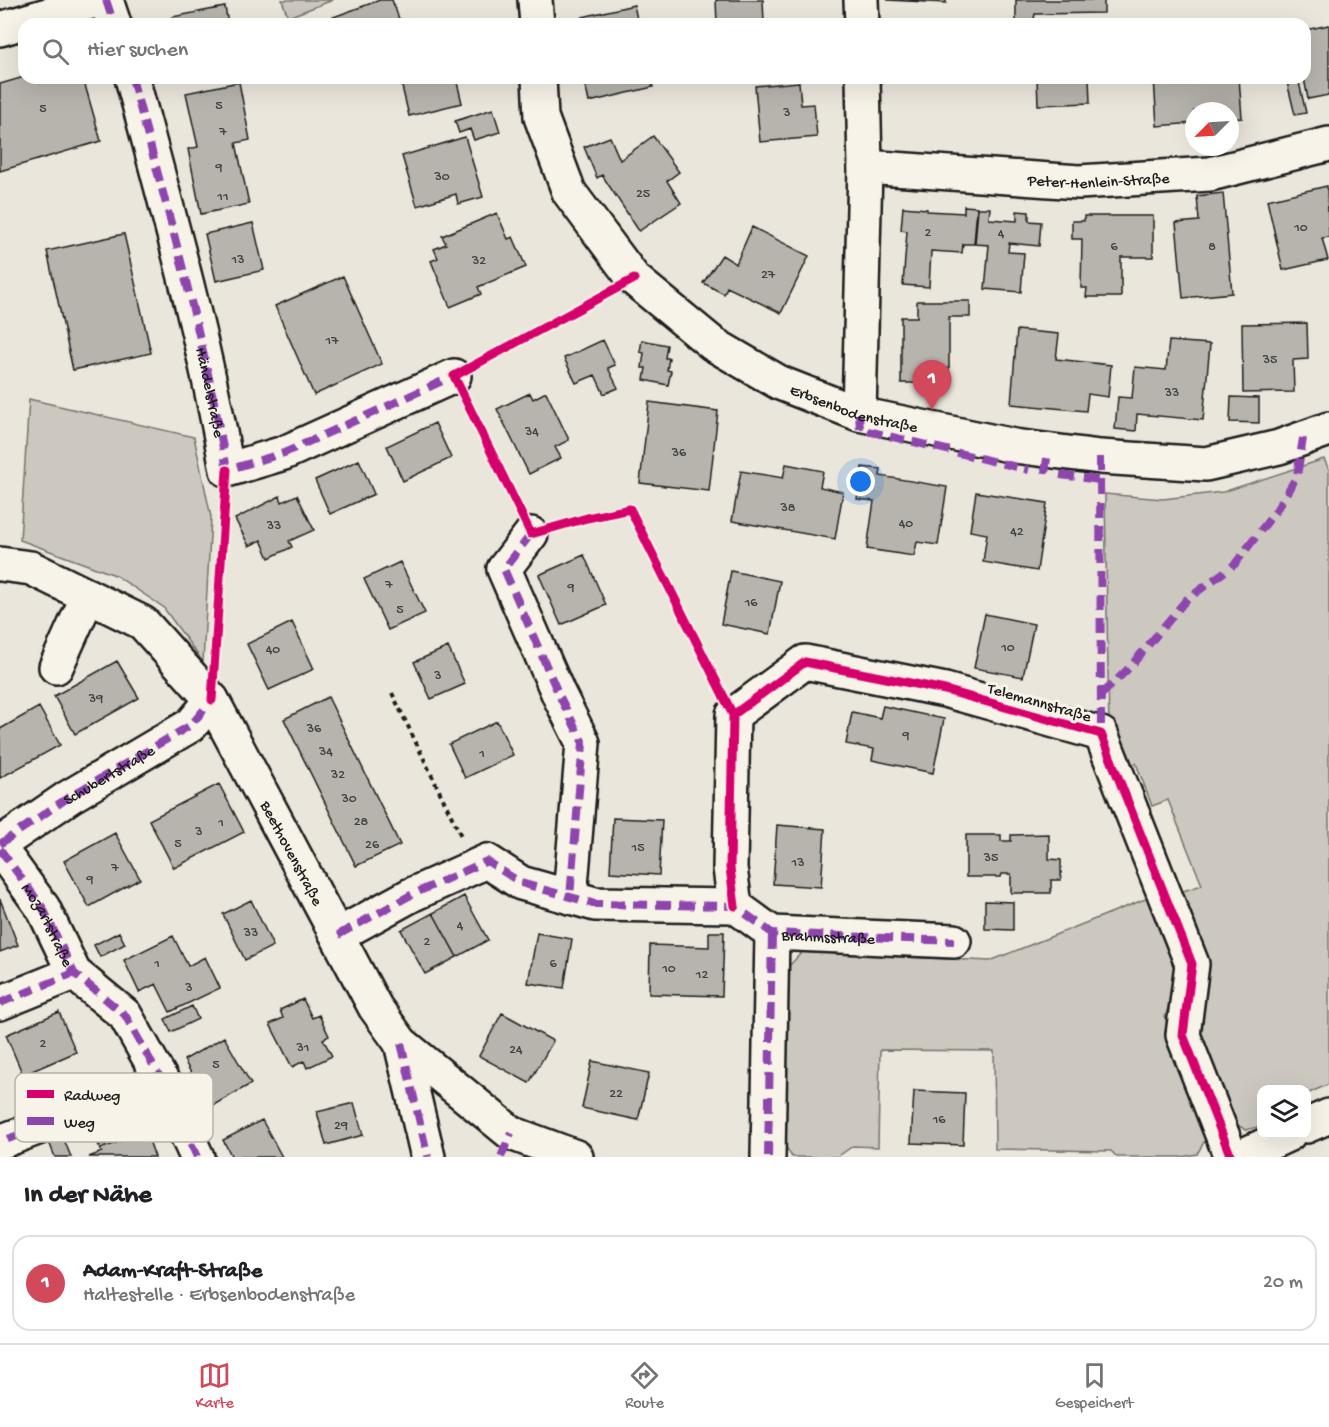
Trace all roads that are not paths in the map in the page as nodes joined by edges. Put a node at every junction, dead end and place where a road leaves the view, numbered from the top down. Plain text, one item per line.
1 (98, 0) edge
2 (106, 0) edge
3 (535, 0) edge
4 (861, 0) edge
5 (37, 18) edge
6 (112, 18) edge
7 (536, 18) edge
8 (861, 18) edge
9 (18, 24) edge
10 (0, 29) edge
11 (134, 84) edge
12 (539, 84) edge
13 (863, 84) edge
14 (1329, 144) edge
15 (865, 167) junction
16 (454, 376) dead end
17 (859, 414) junction
18 (1329, 429) edge
19 (531, 534) dead end
20 (0, 564) edge
21 (88, 596) junction
22 (56, 668) dead end
23 (212, 700) junction
24 (0, 844) edge
25 (0, 849) edge
26 (570, 897) junction
27 (735, 906) junction
28 (772, 933) junction
29 (338, 935) junction
30 (954, 940) dead end
31 (74, 973) junction
32 (0, 1003) edge
33 (401, 1043) junction
34 (158, 1073) edge
35 (1329, 1116) edge
36 (1311, 1124) edge
37 (15, 1136) edge
38 (1278, 1139) edge
39 (0, 1142) edge
40 (190, 1142) edge
41 (506, 1145) edge
42 (197, 1157) edge
43 (428, 1157) edge
44 (576, 1157) edge
45 (768, 1157) edge
46 (1231, 1157) edge
47 (1240, 1157) edge

1 - 5 street
2 - 6 street
3 - 7 street
4 - 8 street
9 - 10 street
11 - 16 street, Händelstraße
12 - 17 street, Erbsenbodenstraße
13 - 15 street
14 - 15 street, Peter-Henlein-Straße
15 - 17 street
17 - 18 street, Erbsenbodenstraße
19 - 26 street
20 - 21 street, Beethovenstraße
21 - 22 street
21 - 23 street, Beethovenstraße
23 - 24 street, Schubertstraße
23 - 29 street, Beethovenstraße
25 - 31 street, Mozartstraße
26 - 27 street
26 - 29 street
27 - 28 street, Brahmsstraße
27 - 46 street, Telemannstraße
28 - 30 street, Brahmsstraße
28 - 45 street
29 - 33 street, Beethovenstraße
31 - 32 street, Mozartstraße
31 - 34 street, Mozartstraße
33 - 41 street, Beethovenstraße
33 - 43 street
35 - 36 street
37 - 39 street
38 - 47 street
40 - 42 street, Mozartstraße
41 - 44 street, Beethovenstraße

